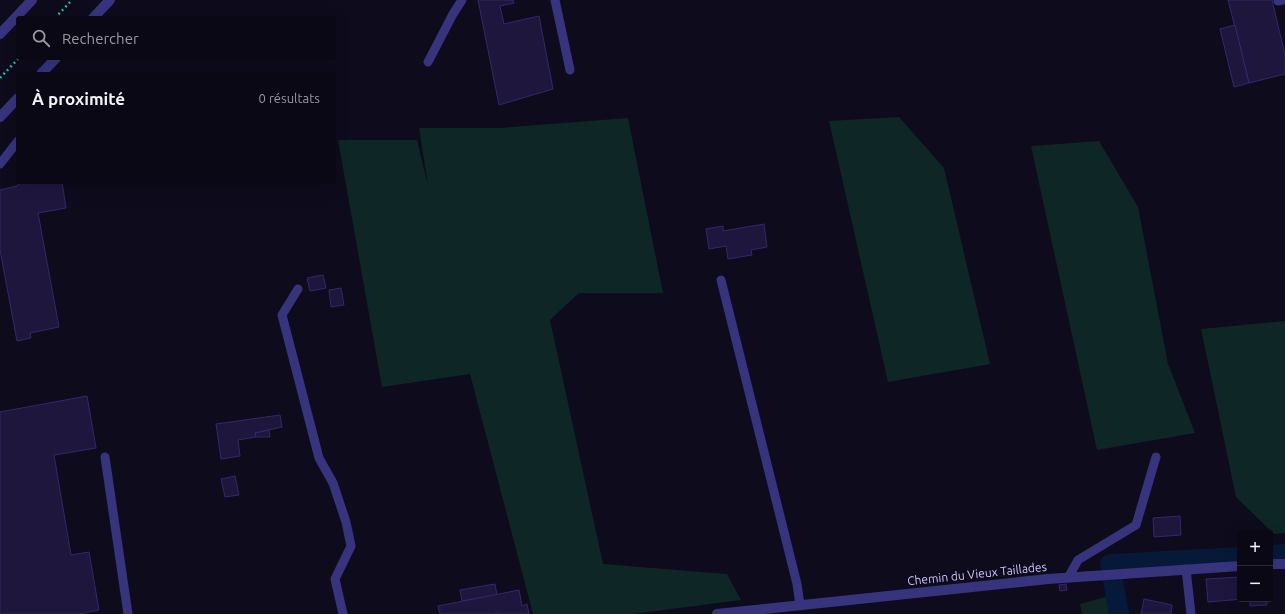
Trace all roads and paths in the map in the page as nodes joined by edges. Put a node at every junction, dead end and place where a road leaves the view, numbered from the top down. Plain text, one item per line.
1 (32, 0) edge
2 (72, 0) edge
3 (110, 0) edge
4 (462, 0) edge
5 (555, 0) edge
6 (17, 16) edge
7 (57, 16) edge
8 (95, 16) edge
9 (16, 17) edge
10 (0, 34) edge
11 (17, 60) edge
12 (54, 60) edge
13 (428, 62) dead end
14 (570, 70) dead end
15 (43, 72) edge
16 (0, 78) edge
17 (16, 100) edge
18 (0, 117) edge
19 (16, 144) edge
20 (0, 164) edge
21 (721, 280) dead end
22 (298, 289) dead end
23 (105, 457) dead end
24 (1156, 457) dead end
25 (1273, 564) edge
26 (1285, 564) edge
27 (1237, 566) edge
28 (1186, 569) junction
29 (1068, 578) junction
30 (800, 605) junction
31 (128, 614) edge
32 (343, 614) edge
33 (717, 614) edge
34 (1191, 614) edge

1 - 6 street
2 - 7 path
3 - 8 street
4 - 13 lane
5 - 14 lane
9 - 10 street
11 - 16 path
12 - 15 street
17 - 18 street
19 - 20 lane
21 - 30 lane
22 - 32 lane
23 - 31 lane
24 - 29 lane
25 - 26 street
27 - 28 street, Chemin du Vieux Taillades
28 - 29 street, Chemin du Vieux Taillades
28 - 34 lane
29 - 30 street, Chemin du Vieux Taillades
30 - 33 street, Chemin du Vieux Taillades

